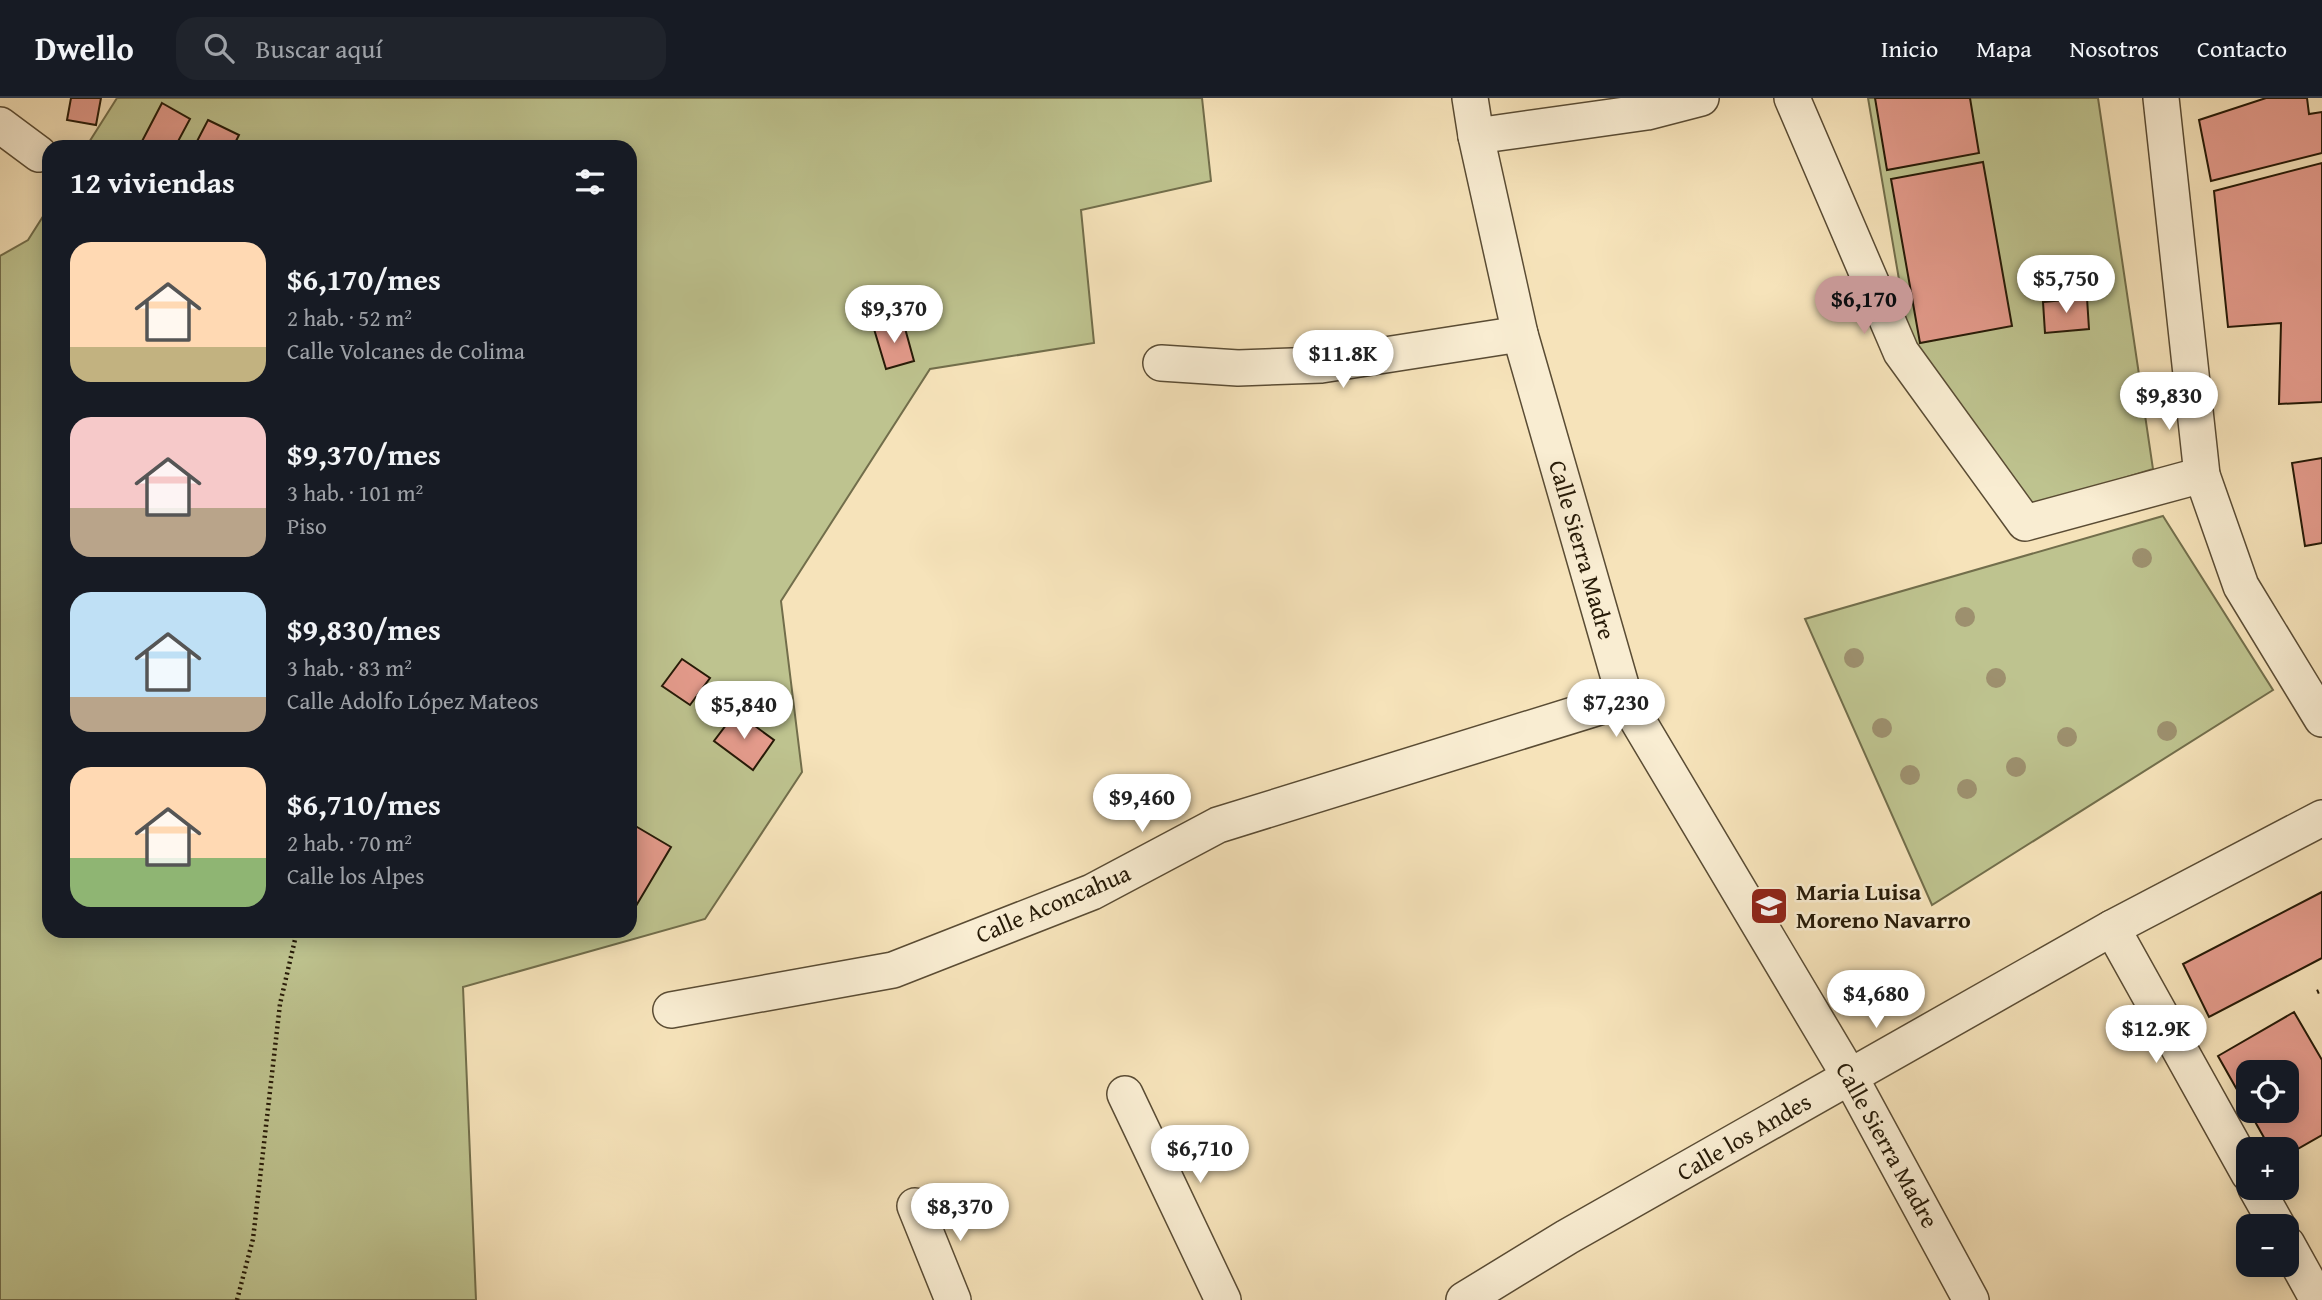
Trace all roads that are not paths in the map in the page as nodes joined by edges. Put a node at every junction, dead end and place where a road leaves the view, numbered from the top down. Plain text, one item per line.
1 (1471, 98) edge
2 (1701, 98) edge
3 (1792, 98) edge
4 (2161, 98) edge
5 (0, 125) edge
6 (1476, 136) junction
7 (39, 154) dead end
8 (1520, 334) junction
9 (1161, 363) dead end
10 (2202, 475) junction
11 (1625, 699) junction
12 (2322, 719) edge
13 (2322, 818) edge
14 (2112, 928) junction
15 (671, 1010) dead end
16 (1850, 1077) junction
17 (1125, 1094) dead end
18 (2236, 1151) edge
19 (915, 1206) dead end
20 (2299, 1266) edge
21 (953, 1300) edge
22 (1223, 1300) edge
23 (1464, 1300) edge
24 (1971, 1300) edge
25 (2318, 1300) edge

1 - 6 street, Calle Sierra Madre
2 - 6 street
3 - 10 street
4 - 10 street
5 - 7 street
6 - 8 street, Calle Sierra Madre
8 - 9 street
8 - 11 street, Calle Sierra Madre
10 - 12 street
11 - 15 street, Calle Aconcahua
11 - 16 street, Calle Sierra Madre
13 - 14 street, Calle los Andes
14 - 16 street, Calle los Andes
14 - 18 street
16 - 23 street, Calle los Andes
16 - 24 street, Calle Sierra Madre
17 - 22 street
19 - 21 street
20 - 25 street

